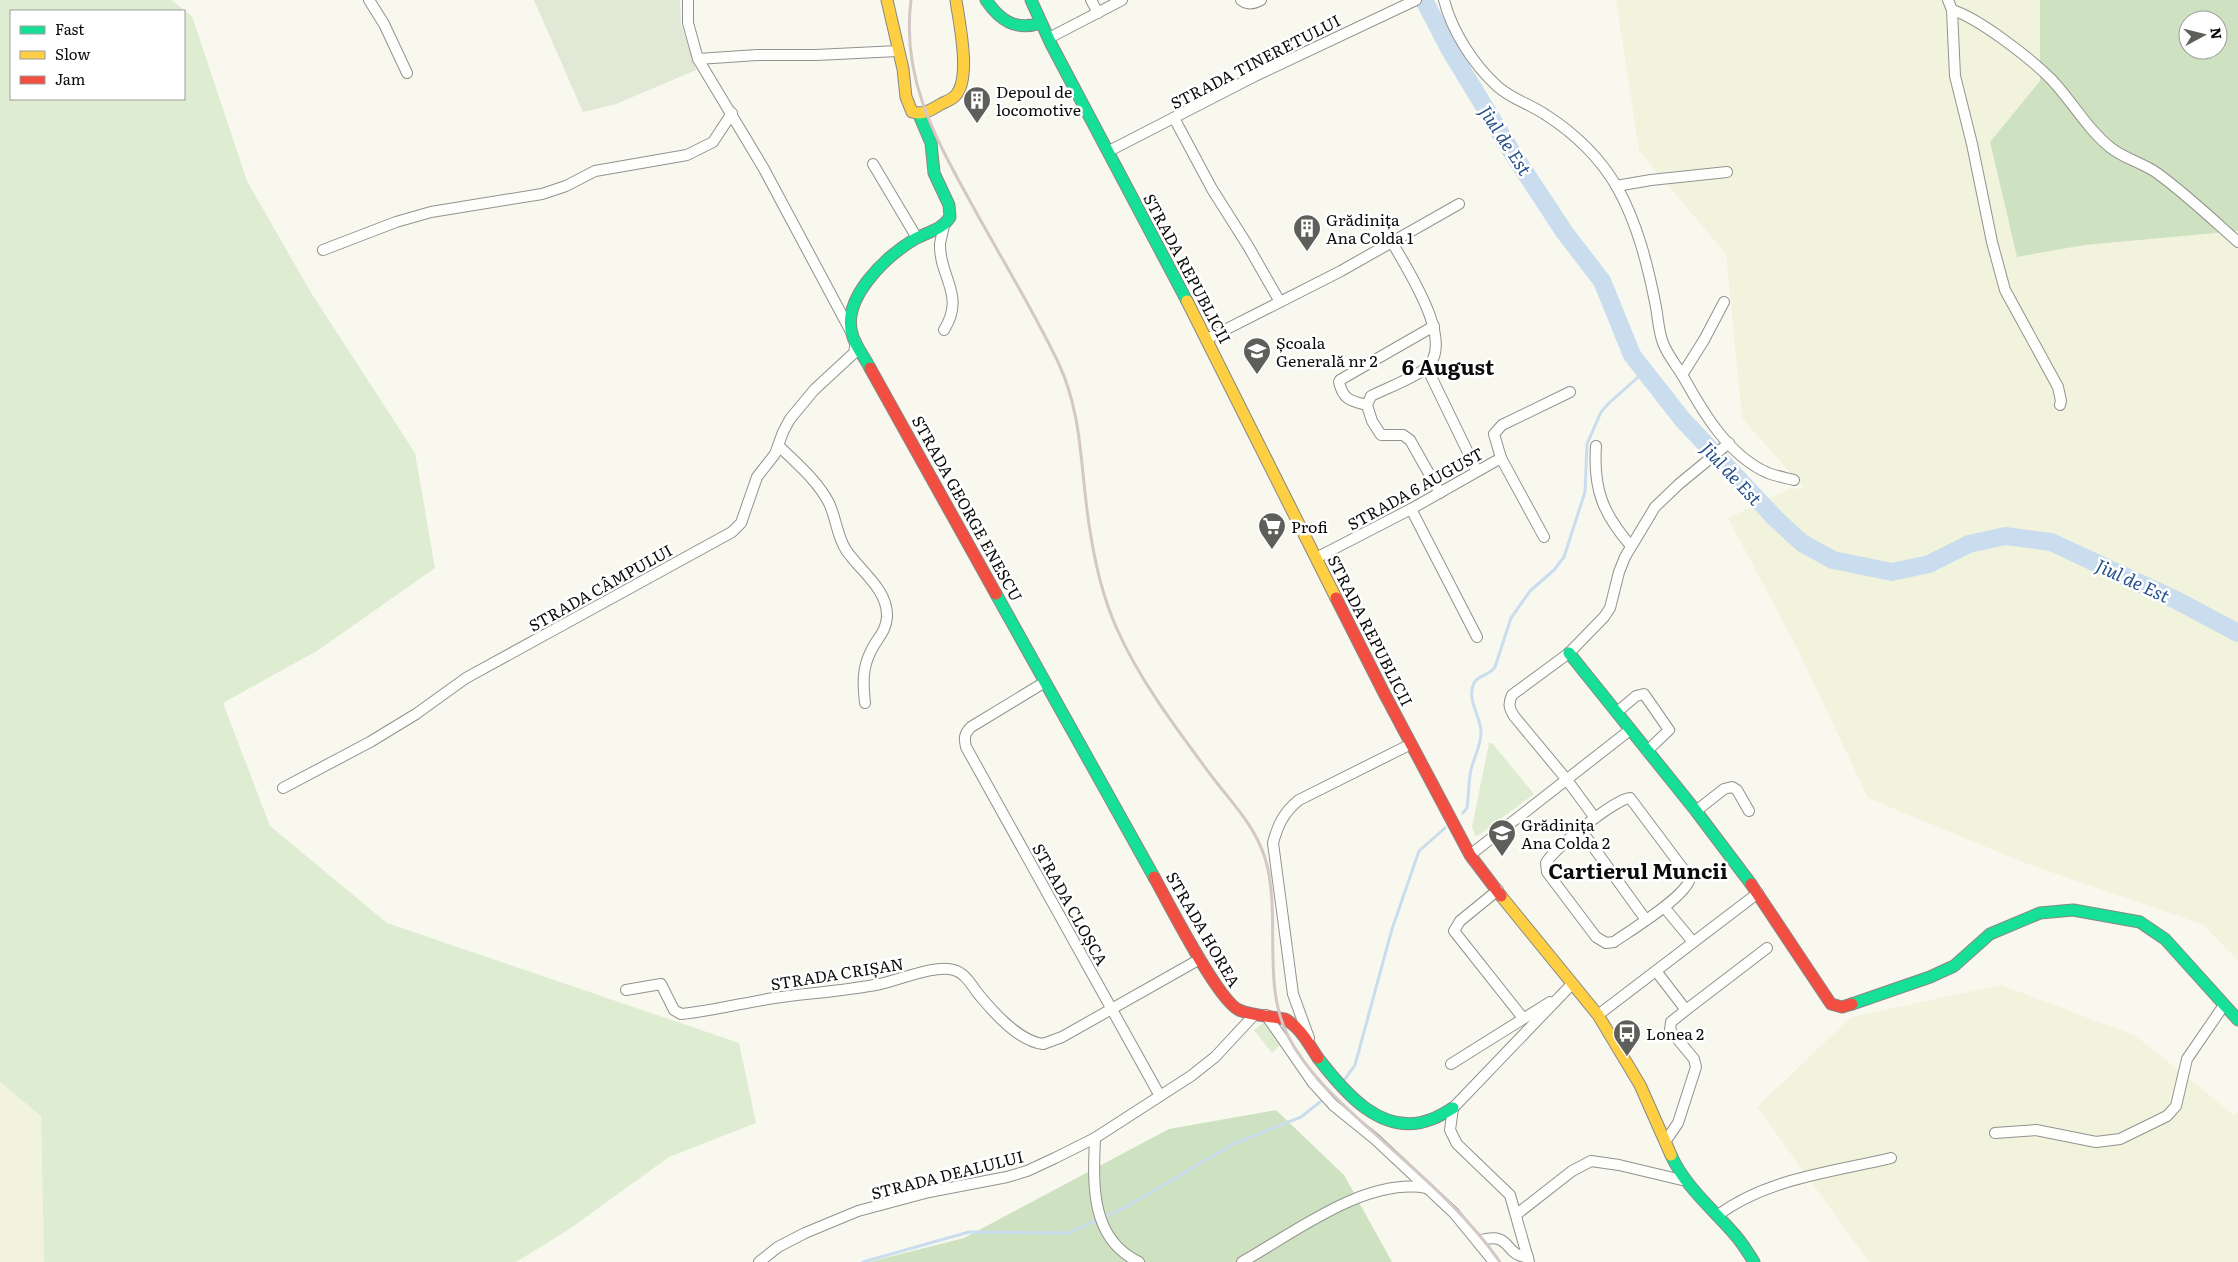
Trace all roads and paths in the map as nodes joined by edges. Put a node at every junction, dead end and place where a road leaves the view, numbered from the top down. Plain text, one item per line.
1 (369, 0) edge
2 (688, 0) edge
3 (887, 0) edge
4 (956, 0) edge
5 (986, 0) edge
6 (1031, 0) edge
7 (1091, 0) edge
8 (1122, 0) edge
9 (1240, 0) edge
10 (1261, 0) edge
11 (1416, 0) edge
12 (1444, 0) edge
13 (1948, 0) edge
14 (1952, 10) junction
15 (1098, 12) junction
16 (1041, 23) junction
17 (1049, 38) junction
18 (898, 51) junction
19 (698, 59) junction
20 (407, 72) dead end
21 (732, 113) junction
22 (919, 115) junction
23 (1174, 118) junction
24 (1109, 151) junction
25 (872, 164) dead end
26 (1727, 172) dead end
27 (1616, 186) junction
28 (1459, 204) dead end
29 (944, 225) junction
30 (917, 238) junction
31 (1392, 242) junction
32 (2238, 242) edge
33 (323, 250) dead end
34 (1280, 302) junction
35 (1724, 302) dead end
36 (1434, 326) junction
37 (944, 330) dead end
38 (1207, 339) junction
39 (857, 343) junction
40 (1427, 368) junction
41 (1682, 375) junction
42 (1570, 392) dead end
43 (1367, 405) junction
44 (2060, 405) dead end
45 (1729, 443) junction
46 (779, 446) junction
47 (1596, 446) dead end
48 (1501, 458) junction
49 (1477, 471) junction
50 (1794, 480) dead end
51 (1440, 493) junction
52 (1411, 509) junction
53 (1544, 537) dead end
54 (1630, 546) junction
55 (1316, 558) junction
56 (1477, 637) dead end
57 (1569, 653) junction
58 (1045, 682) junction
59 (865, 703) dead end
60 (1617, 712) junction
61 (1630, 730) junction
62 (1411, 744) junction
63 (1647, 751) junction
64 (1567, 780) junction
65 (282, 788) dead end
66 (1696, 811) junction
67 (1749, 811) dead end
68 (1595, 818) junction
69 (1581, 830) junction
70 (1470, 855) junction
71 (1498, 890) junction
72 (1758, 893) junction
73 (1664, 907) junction
74 (1646, 920) junction
75 (1693, 942) junction
76 (1766, 948) dead end
77 (1200, 958) junction
78 (1656, 971) junction
79 (1572, 984) junction
80 (626, 990) dead end
81 (1563, 993) junction
82 (2224, 1005) junction
83 (1110, 1008) junction
84 (1686, 1010) junction
85 (1261, 1014) junction
86 (1598, 1015) junction
87 (1523, 1018) junction
88 (2238, 1020) edge
89 (1315, 1054) junction
90 (1451, 1064) dead end
91 (1160, 1096) junction
92 (1453, 1108) junction
93 (1995, 1132) dead end
94 (1095, 1138) junction
95 (1665, 1142) junction
96 (1891, 1158) dead end
97 (1686, 1181) junction
98 (1427, 1188) junction
99 (1516, 1214) junction
100 (1718, 1214) junction
101 (1478, 1241) junction
102 (1529, 1259) edge
103 (759, 1262) edge
104 (1139, 1262) edge
105 (1242, 1262) edge
106 (1494, 1262) edge
107 (1754, 1262) edge

1 - 20 street
2 - 19 street, STRADA GEORGE ENESCU
3 - 18 street
4 - 22 street
5 - 16 street
6 - 16 street, STRADA REPUBLICII
7 - 15 street
8 - 15 street
9 - 10 street
11 - 23 street, STRADA TINERETULUI
12 - 27 street
13 - 14 street
14 - 32 street
14 - 44 street
15 - 17 street
16 - 17 street, STRADA REPUBLICII
17 - 24 street, STRADA REPUBLICII
18 - 19 street
18 - 22 street
19 - 21 street, STRADA GEORGE ENESCU
21 - 33 street
21 - 39 street, STRADA GEORGE ENESCU
22 - 29 street
23 - 24 street, STRADA TINERETULUI
23 - 34 street
24 - 38 street, STRADA REPUBLICII
25 - 30 street
26 - 27 street
27 - 41 street
28 - 31 street
29 - 30 street
29 - 37 street
30 - 39 street
31 - 34 street
31 - 36 street
34 - 38 street
35 - 41 street
36 - 40 street
36 - 43 street
38 - 55 street, STRADA REPUBLICII
39 - 46 street, STRADA CÂMPULUI
39 - 58 street, STRADA GEORGE ENESCU
40 - 43 street
40 - 49 street
41 - 45 street
42 - 48 street
43 - 51 street
45 - 50 street
45 - 54 street
46 - 59 street
46 - 65 street, STRADA CÂMPULUI
47 - 54 street
48 - 49 street, STRADA 6 AUGUST
48 - 53 street
49 - 51 street, STRADA 6 AUGUST
51 - 52 street, STRADA 6 AUGUST
52 - 55 street, STRADA 6 AUGUST
52 - 56 street
54 - 57 street
55 - 62 street, STRADA REPUBLICII
57 - 60 street
57 - 64 street
58 - 77 street, STRADA HOREA
58 - 83 street, STRADA CLOȘCA
60 - 61 street
60 - 63 street
61 - 63 street
61 - 64 street
62 - 70 street, STRADA REPUBLICII
62 - 89 street
63 - 66 street
64 - 68 street
64 - 70 street
66 - 67 street
66 - 72 street
68 - 69 street
68 - 73 street
69 - 74 street
69 - 74 street
70 - 71 street, STRADA REPUBLICII
71 - 79 street, STRADA REPUBLICII
71 - 87 street
72 - 75 street
72 - 82 street
73 - 74 street
73 - 75 street
75 - 78 street
76 - 84 street
77 - 83 street, STRADA CRIȘAN
77 - 85 street, STRADA HOREA
78 - 84 street
78 - 86 street
79 - 81 street
79 - 86 street, STRADA REPUBLICII
80 - 83 street, STRADA CRIȘAN
81 - 87 street
81 - 92 street
82 - 88 street
82 - 93 street
83 - 91 street, STRADA CLOȘCA
84 - 95 street
85 - 89 street, STRADA HOREA
85 - 91 street, STRADA DEALULUI
85 - 98 street
86 - 95 street, STRADA REPUBLICII
87 - 90 street
89 - 92 street, STRADA HOREA
91 - 94 street, STRADA DEALULUI
92 - 99 street
94 - 103 street, STRADA DEALULUI
94 - 104 street
95 - 97 street, STRADA REPUBLICII
96 - 100 street
97 - 99 street
97 - 100 street, STRADA REPUBLICII
98 - 101 street
98 - 105 street
99 - 102 street
100 - 107 street, STRADA REPUBLICII
101 - 102 street
101 - 106 street

